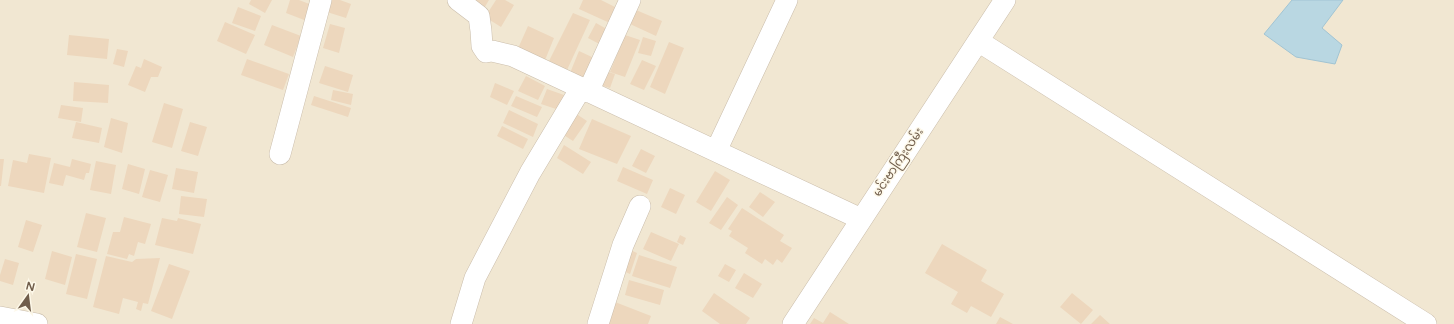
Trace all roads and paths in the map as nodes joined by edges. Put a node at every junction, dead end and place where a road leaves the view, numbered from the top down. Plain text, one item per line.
1 (321, 0) edge
2 (458, 0) edge
3 (630, 0) edge
4 (787, 0) edge
5 (1005, 0) edge
6 (978, 41) junction
7 (585, 90) junction
8 (716, 151) junction
9 (280, 154) dead end
10 (640, 206) dead end
11 (861, 218) junction
12 (0, 317) edge
13 (37, 324) edge
14 (461, 324) edge
15 (598, 324) edge
16 (793, 324) edge
17 (1426, 324) edge

1 - 9 street
2 - 7 street
3 - 7 street
4 - 8 street
5 - 6 street, မင်းဗာကြီးလမ်း
6 - 11 street, မင်းဗာကြီးလမ်း
6 - 17 street
7 - 8 street
7 - 14 street
8 - 11 street
10 - 15 street
11 - 16 street, မင်းဗာကြီးလမ်း
12 - 13 street

